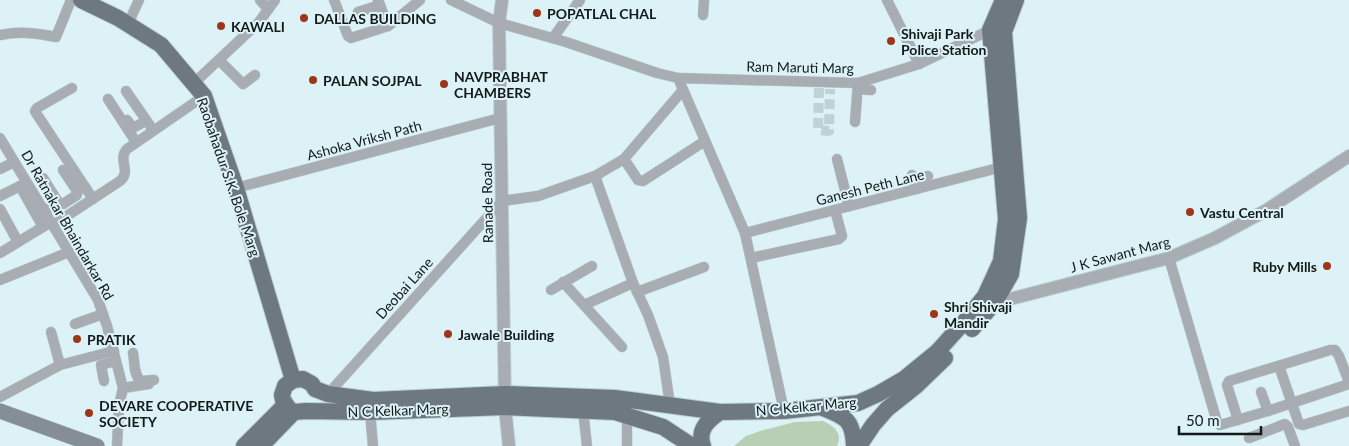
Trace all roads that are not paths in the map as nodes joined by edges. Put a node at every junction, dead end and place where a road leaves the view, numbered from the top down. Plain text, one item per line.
1 (71, 0) edge
2 (81, 0) edge
3 (139, 0) edge
4 (260, 0) edge
5 (275, 0) edge
6 (334, 0) edge
7 (420, 0) edge
8 (451, 0) edge
9 (502, 0) edge
10 (580, 0) edge
11 (704, 0) edge
12 (887, 0) edge
13 (1003, 0) edge
14 (1016, 0) edge
15 (379, 2) edge
16 (268, 9) junction
17 (358, 12) dead end
18 (703, 15) dead end
19 (499, 23) junction
20 (128, 24) junction
21 (388, 26) junction
22 (990, 30) junction
23 (0, 35) edge
24 (553, 38) junction
25 (219, 60) junction
26 (920, 64) junction
27 (255, 75) dead end
28 (678, 78) junction
29 (858, 86) junction
30 (72, 88) dead end
31 (199, 89) junction
32 (683, 90) junction
33 (871, 90) dead end
34 (126, 91) dead end
35 (500, 118) junction
36 (855, 122) dead end
37 (153, 130) junction
38 (0, 138) edge
39 (139, 139) junction
40 (705, 141) junction
41 (1349, 156) edge
42 (8, 157) edge
43 (837, 159) dead end
44 (624, 160) junction
45 (1002, 167) junction
46 (0, 169) edge
47 (63, 170) dead end
48 (595, 176) junction
49 (43, 178) dead end
50 (24, 184) junction
51 (236, 188) junction
52 (81, 189) junction
53 (0, 196) edge
54 (93, 199) junction
55 (502, 201) junction
56 (58, 202) junction
57 (849, 206) junction
58 (0, 209) edge
59 (835, 210) junction
60 (44, 211) junction
61 (49, 224) junction
62 (745, 233) junction
63 (18, 242) junction
64 (69, 252) junction
65 (0, 253) edge
66 (751, 258) junction
67 (1169, 258) junction
68 (592, 266) dead end
69 (704, 267) dead end
70 (2, 275) edge
71 (563, 282) junction
72 (635, 287) junction
73 (551, 290) dead end
74 (996, 302) junction
75 (584, 305) junction
76 (103, 314) junction
77 (75, 324) dead end
78 (51, 332) dead end
79 (622, 347) dead end
80 (114, 351) junction
81 (133, 353) dead end
82 (60, 365) junction
83 (1279, 366) junction
84 (118, 370) junction
85 (135, 372) junction
86 (293, 380) junction
87 (104, 381) dead end
88 (1349, 383) edge
89 (123, 388) junction
90 (321, 392) junction
91 (1261, 392) dead end
92 (0, 397) edge
93 (505, 401) junction
94 (1291, 404) junction
95 (670, 405) junction
96 (821, 407) junction
97 (295, 409) junction
98 (583, 410) junction
99 (784, 411) junction
100 (1268, 411) junction
101 (1349, 411) edge
102 (0, 412) edge
103 (370, 412) junction
104 (720, 412) junction
105 (627, 416) junction
106 (1238, 420) junction
107 (1250, 438) dead end
108 (97, 446) edge
109 (117, 446) edge
110 (244, 446) edge
111 (261, 446) edge
112 (373, 446) edge
113 (509, 446) edge
114 (587, 446) edge
115 (627, 446) edge
116 (692, 446) edge
117 (703, 446) edge
118 (854, 446) edge
119 (859, 446) edge
120 (1295, 446) edge

1 - 23 street
2 - 20 main road, Raobahadur S.K. Bole Marg
3 - 20 street
4 - 16 street
5 - 16 street
6 - 21 street
7 - 21 street
8 - 19 street, Ram Maruti Marg
9 - 19 street, Ranade Road
10 - 24 street
11 - 18 street
12 - 26 street
13 - 22 main road, N C Kelkar Marg
14 - 74 main road
15 - 17 street
15 - 21 street
16 - 25 street
19 - 24 street, Ram Maruti Marg
19 - 35 street, Ranade Road
20 - 31 main road, Raobahadur S.K. Bole Marg
22 - 26 street, Ram Maruti Marg
22 - 45 main road, N C Kelkar Marg
24 - 28 street, Ram Maruti Marg
25 - 27 street
25 - 31 street
26 - 29 street, Ram Maruti Marg
28 - 29 street, Ram Maruti Marg
28 - 32 street
29 - 33 street
29 - 36 street
30 - 52 street
31 - 37 street
31 - 51 main road, Raobahadur S.K. Bole Marg
32 - 40 street
32 - 44 street
34 - 37 street
35 - 51 street, Ashoka Vriksh Path
35 - 55 street, Ranade Road
37 - 39 street
38 - 42 street, Dr Ratnakar Bhaindarkar Rd
39 - 39 street
39 - 54 street
40 - 44 street
40 - 62 street
41 - 67 street, J K Sawant Marg
42 - 46 street
42 - 50 street, Dr Ratnakar Bhaindarkar Rd
43 - 57 street
44 - 48 street
45 - 57 street, Ganesh Peth Lane
45 - 96 main road, N C Kelkar Marg
47 - 52 street
48 - 55 street
48 - 72 street
49 - 56 street
50 - 53 street
50 - 60 street, Dr Ratnakar Bhaindarkar Rd
50 - 61 street
51 - 86 main road, Raobahadur S.K. Bole Marg
52 - 54 street
52 - 56 street
54 - 61 street
55 - 90 street, Deobai Lane
55 - 93 street, Ranade Road
56 - 60 street
57 - 59 street, Ganesh Peth Lane
58 - 63 street
59 - 62 street, Ganesh Peth Lane
59 - 66 street
60 - 61 street, Dr Ratnakar Bhaindarkar Rd
61 - 63 street
61 - 64 street, Dr Ratnakar Bhaindarkar Rd
62 - 66 street
63 - 65 street
64 - 70 street
64 - 76 street, Dr Ratnakar Bhaindarkar Rd
66 - 99 street
67 - 74 street, J K Sawant Marg
67 - 106 street
68 - 71 street
69 - 72 street
71 - 73 street
71 - 75 street
72 - 75 street
72 - 95 street
74 - 119 main road
75 - 79 street
76 - 77 street
76 - 80 street, Dr Ratnakar Bhaindarkar Rd
78 - 82 street
80 - 82 street
80 - 84 street, Dr Ratnakar Bhaindarkar Rd
81 - 85 street
82 - 92 street
83 - 88 street
83 - 94 street
83 - 106 street
84 - 85 street
84 - 87 street
84 - 89 street, Dr Ratnakar Bhaindarkar Rd
85 - 89 street
86 - 90 main road, N C Kelkar Marg
86 - 97 main road
88 - 94 street
89 - 109 street, Dr Ratnakar Bhaindarkar Rd
90 - 93 main road, N C Kelkar Marg
91 - 100 street
93 - 95 main road, N C Kelkar Marg
93 - 98 main road, N C Kelkar Marg
93 - 103 main road, N C Kelkar Marg
93 - 113 street, Ranade Road
94 - 100 street
94 - 101 street
95 - 104 main road, N C Kelkar Marg
96 - 99 main road, N C Kelkar Marg
96 - 118 main road
97 - 103 main road, N C Kelkar Marg
97 - 110 main road
97 - 111 main road
98 - 105 main road, N C Kelkar Marg
98 - 114 street
99 - 104 main road, N C Kelkar Marg
100 - 106 street
102 - 108 main road
103 - 112 street
104 - 117 main road
105 - 115 street
105 - 116 main road, N C Kelkar Marg
107 - 120 street

